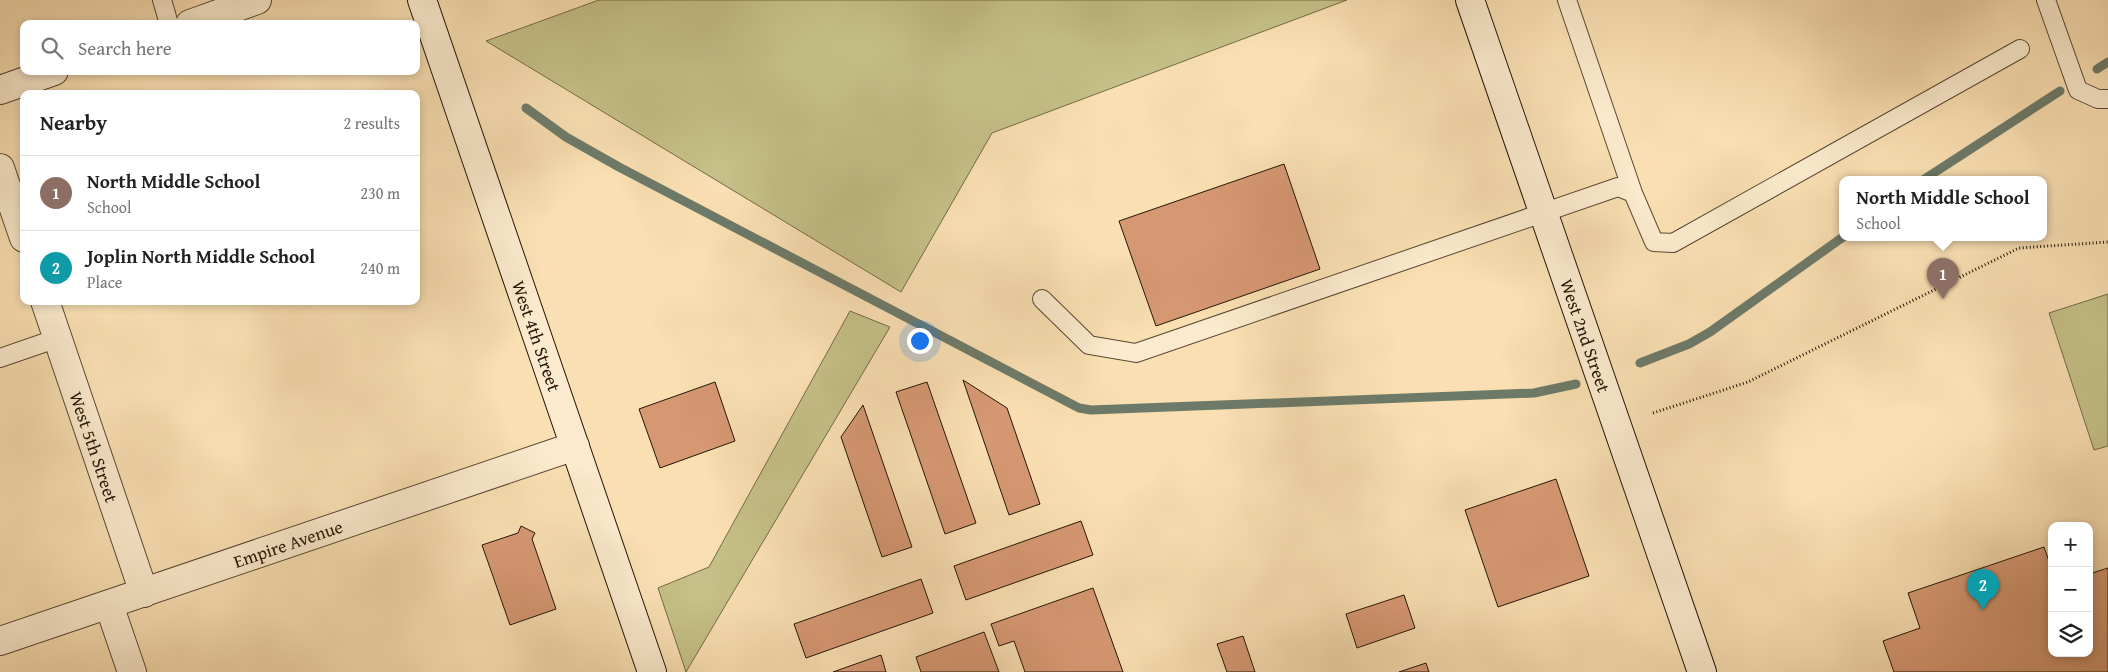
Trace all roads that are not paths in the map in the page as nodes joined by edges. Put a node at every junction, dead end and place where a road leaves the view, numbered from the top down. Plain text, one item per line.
1 (162, 0) edge
2 (257, 0) edge
3 (422, 0) edge
4 (1470, 0) edge
5 (1568, 0) edge
6 (2046, 0) edge
7 (168, 20) edge
8 (201, 20) edge
9 (2020, 49) dead end
10 (43, 75) edge
11 (0, 90) edge
12 (2108, 99) edge
13 (0, 168) edge
14 (1633, 193) junction
15 (1543, 212) junction
16 (20, 226) edge
17 (1042, 299) dead end
18 (46, 305) edge
19 (58, 338) junction
20 (0, 358) edge
21 (574, 446) junction
22 (144, 593) junction
23 (109, 605) junction
24 (0, 641) edge
25 (132, 672) edge
26 (652, 672) edge
27 (1702, 672) edge

1 - 7 lane
2 - 8 street
3 - 21 street, West 4th Street
4 - 15 street, West 2nd Street
5 - 14 lane
6 - 12 lane
9 - 14 lane
10 - 11 street
13 - 16 street
14 - 15 lane
15 - 17 lane
15 - 27 street, West 2nd Street
18 - 19 street, West 5th Street
19 - 20 lane
19 - 22 street, West 5th Street
21 - 22 street, Empire Avenue
21 - 26 street, West 4th Street
22 - 23 street, Empire Avenue
23 - 24 street, Empire Avenue
23 - 25 street

